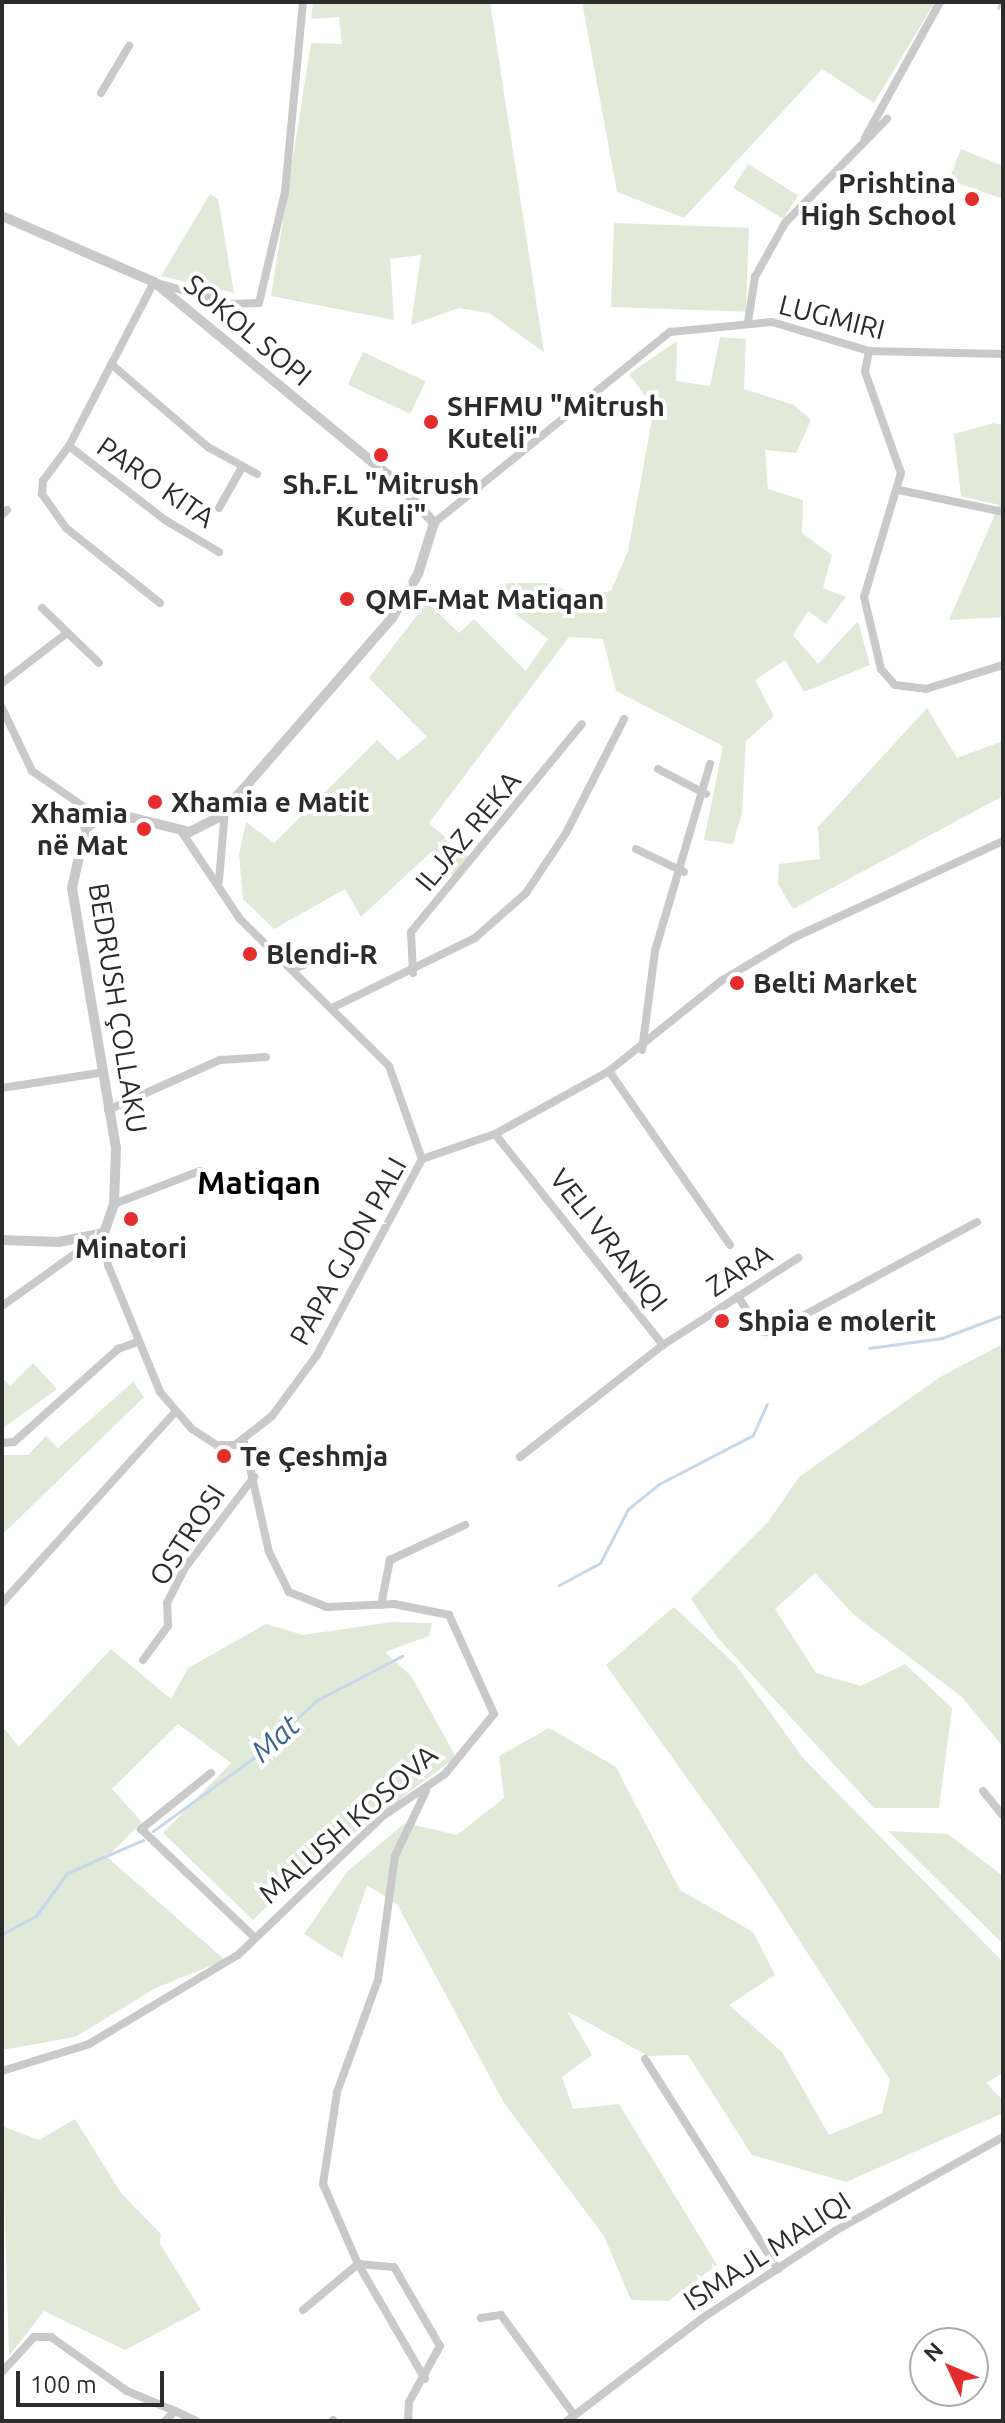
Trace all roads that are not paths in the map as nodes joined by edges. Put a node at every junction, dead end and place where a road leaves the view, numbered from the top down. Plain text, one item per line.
1 (303, 2) edge
2 (940, 2) edge
3 (129, 46) dead end
4 (101, 93) dead end
5 (887, 119) dead end
6 (865, 139) junction
7 (2, 216) edge
8 (154, 282) junction
9 (748, 322) junction
10 (869, 351) junction
11 (1003, 354) edge
12 (111, 364) junction
13 (69, 446) junction
14 (241, 469) junction
15 (257, 474) dead end
16 (899, 490) junction
17 (219, 508) dead end
18 (1003, 512) edge
19 (434, 523) junction
20 (219, 552) dead end
21 (160, 603) dead end
22 (42, 608) dead end
23 (67, 633) junction
24 (99, 663) dead end
25 (1003, 665) edge
26 (2, 683) edge
27 (2, 708) edge
28 (624, 719) dead end
29 (5, 721) edge
30 (582, 724) dead end
31 (710, 764) dead end
32 (658, 769) dead end
33 (706, 794) junction
34 (225, 810) junction
35 (96, 815) junction
36 (181, 831) junction
37 (1003, 841) edge
38 (636, 849) dead end
39 (684, 872) junction
40 (219, 882) junction
41 (344, 947) dead end
42 (292, 970) junction
43 (413, 973) junction
44 (332, 1008) junction
45 (642, 1050) junction
46 (266, 1057) dead end
47 (609, 1071) junction
48 (99, 1073) junction
49 (2, 1088) edge
50 (108, 1110) junction
51 (495, 1134) junction
52 (422, 1159) junction
53 (200, 1171) dead end
54 (114, 1204) junction
55 (977, 1222) dead end
56 (104, 1233) junction
57 (2, 1240) edge
58 (730, 1245) dead end
59 (798, 1258) dead end
60 (738, 1296) junction
61 (2, 1306) edge
62 (137, 1342) junction
63 (663, 1345) junction
64 (175, 1412) junction
65 (244, 1441) junction
66 (2, 1443) edge
67 (520, 1457) dead end
68 (254, 1477) junction
69 (465, 1525) dead end
70 (2, 1603) edge
71 (381, 1605) junction
72 (143, 1660) dead end
73 (211, 1773) dead end
74 (426, 1790) junction
75 (983, 1791) dead end
76 (1003, 1816) edge
77 (255, 1938) junction
78 (645, 2059) dead end
79 (2, 2071) edge
80 (1003, 2137) edge
81 (358, 2264) junction
82 (778, 2269) junction
83 (303, 2310) dead end
84 (481, 2318) dead end
85 (2, 2372) edge
86 (425, 2379) junction
87 (175, 2411) junction
88 (571, 2418) edge
89 (165, 2421) edge
90 (196, 2421) edge
91 (408, 2421) edge

1 - 8 street
2 - 6 street
3 - 4 street
5 - 6 street
6 - 9 street
7 - 8 street, SOKOL SOPI
8 - 12 street
8 - 19 street, SOKOL SOPI
9 - 10 street, LUGMIRI
9 - 19 street, LUGMIRI
10 - 11 street, LUGMIRI
10 - 16 street
12 - 13 street
12 - 14 street
13 - 20 street, PARO KITA
13 - 21 street
14 - 15 street
14 - 17 street
16 - 18 street
16 - 25 street
19 - 34 street
22 - 23 street
23 - 24 street
23 - 26 street
27 - 29 street
28 - 43 street
29 - 35 street
30 - 43 street, ILJAZ REKA
31 - 33 street
32 - 33 street
33 - 39 street
34 - 36 street
34 - 40 street
35 - 36 street
35 - 48 street, BEDRUSH ÇOLLAKU
36 - 40 street
37 - 45 street, PAPA GJON PALI
38 - 39 street
39 - 45 street
40 - 42 street
41 - 42 street
42 - 44 street
43 - 44 street
44 - 52 street
45 - 47 street, PAPA GJON PALI
46 - 50 street
47 - 51 street, PAPA GJON PALI
47 - 58 street
48 - 49 street
48 - 50 street, BEDRUSH ÇOLLAKU
50 - 54 street, BEDRUSH ÇOLLAKU
51 - 52 street, PAPA GJON PALI
51 - 63 street, VELI VRANIQI
52 - 65 street, PAPA GJON PALI
53 - 54 street
54 - 56 street, BEDRUSH ÇOLLAKU
55 - 60 street
56 - 57 street
56 - 61 street
56 - 62 street
59 - 60 street, ZARA
60 - 63 street, ZARA
62 - 64 street
62 - 66 street
63 - 67 street, VELI VRANIQI
64 - 65 street
64 - 70 street
65 - 68 street, MALUSH KOSOVA
68 - 71 street, MALUSH KOSOVA
68 - 72 street, OSTROSI
69 - 71 street
71 - 74 street, MALUSH KOSOVA
73 - 77 street
74 - 77 street, MALUSH KOSOVA
74 - 81 street
75 - 76 street
77 - 79 street, MALUSH KOSOVA
78 - 82 street
80 - 82 street, ISMAJL MALIQI
81 - 83 street
81 - 86 street
81 - 86 street
82 - 88 street, ISMAJL MALIQI
84 - 88 street
85 - 87 street
86 - 91 street
87 - 89 street
87 - 90 street

